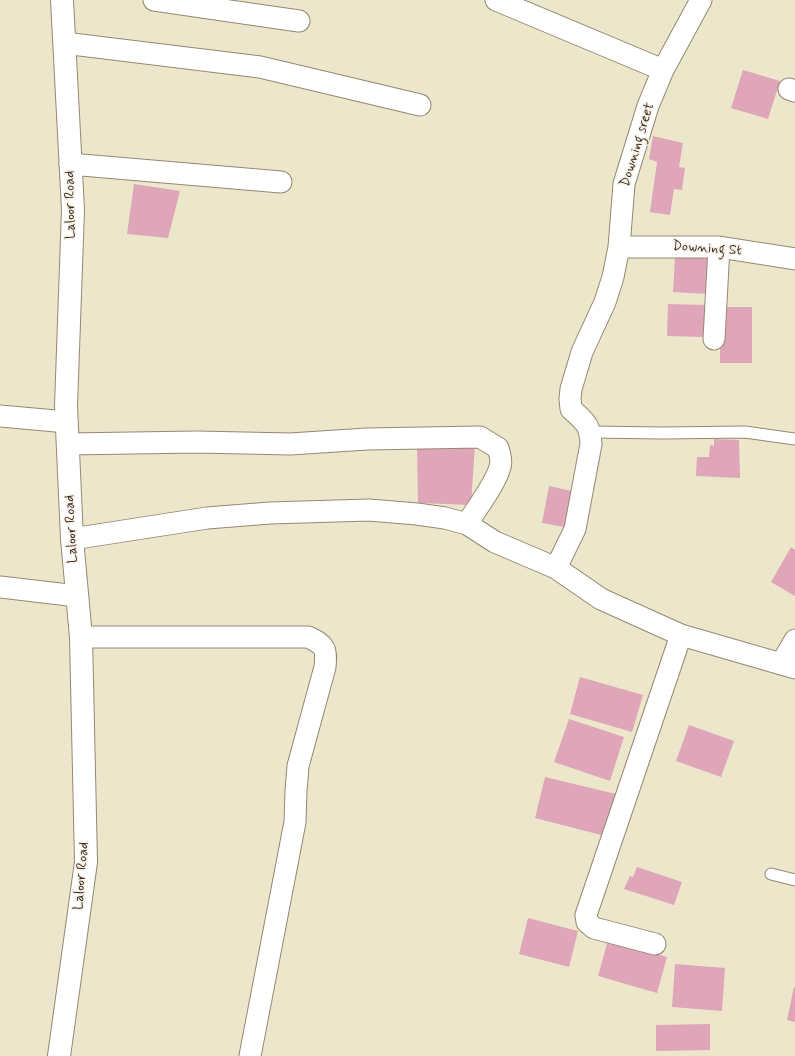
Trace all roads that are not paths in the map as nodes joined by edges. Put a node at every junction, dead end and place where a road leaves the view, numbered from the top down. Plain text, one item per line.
1 (62, 0) edge
2 (154, 0) edge
3 (498, 0) edge
4 (701, 0) edge
5 (299, 21) dead end
6 (64, 43) junction
7 (663, 70) junction
8 (420, 105) dead end
9 (70, 164) junction
10 (281, 182) dead end
11 (619, 247) junction
12 (719, 247) junction
13 (795, 259) edge
14 (714, 339) dead end
15 (0, 416) edge
16 (67, 422) junction
17 (590, 432) junction
18 (795, 439) edge
19 (68, 444) junction
20 (467, 524) junction
21 (72, 539) junction
22 (556, 568) junction
23 (0, 587) edge
24 (77, 596) junction
25 (681, 635) junction
26 (81, 637) junction
27 (795, 640) edge
28 (788, 666) edge
29 (771, 874) dead end
30 (795, 880) edge
31 (655, 944) dead end
32 (59, 1056) edge
33 (250, 1056) edge

1 - 6 street, Laloor Road
2 - 5 street
3 - 7 street
4 - 7 street, Downing sreet
6 - 8 street
6 - 9 street, Laloor Road
7 - 11 street, Downing sreet
9 - 10 street
9 - 16 street, Laloor Road
11 - 12 street, Downing St
11 - 17 street, Downing sreet
12 - 13 street, Downing St
12 - 14 street
15 - 16 street
16 - 19 street, Laloor Road
17 - 18 lane
17 - 22 street
19 - 20 street
19 - 21 street, Laloor Road
20 - 21 street
20 - 22 street
21 - 24 street, Laloor Road
22 - 25 street
23 - 24 street
24 - 26 street, Laloor Road
25 - 28 street
25 - 31 street
26 - 32 street, Laloor Road
26 - 33 street
27 - 28 street
29 - 30 lane

